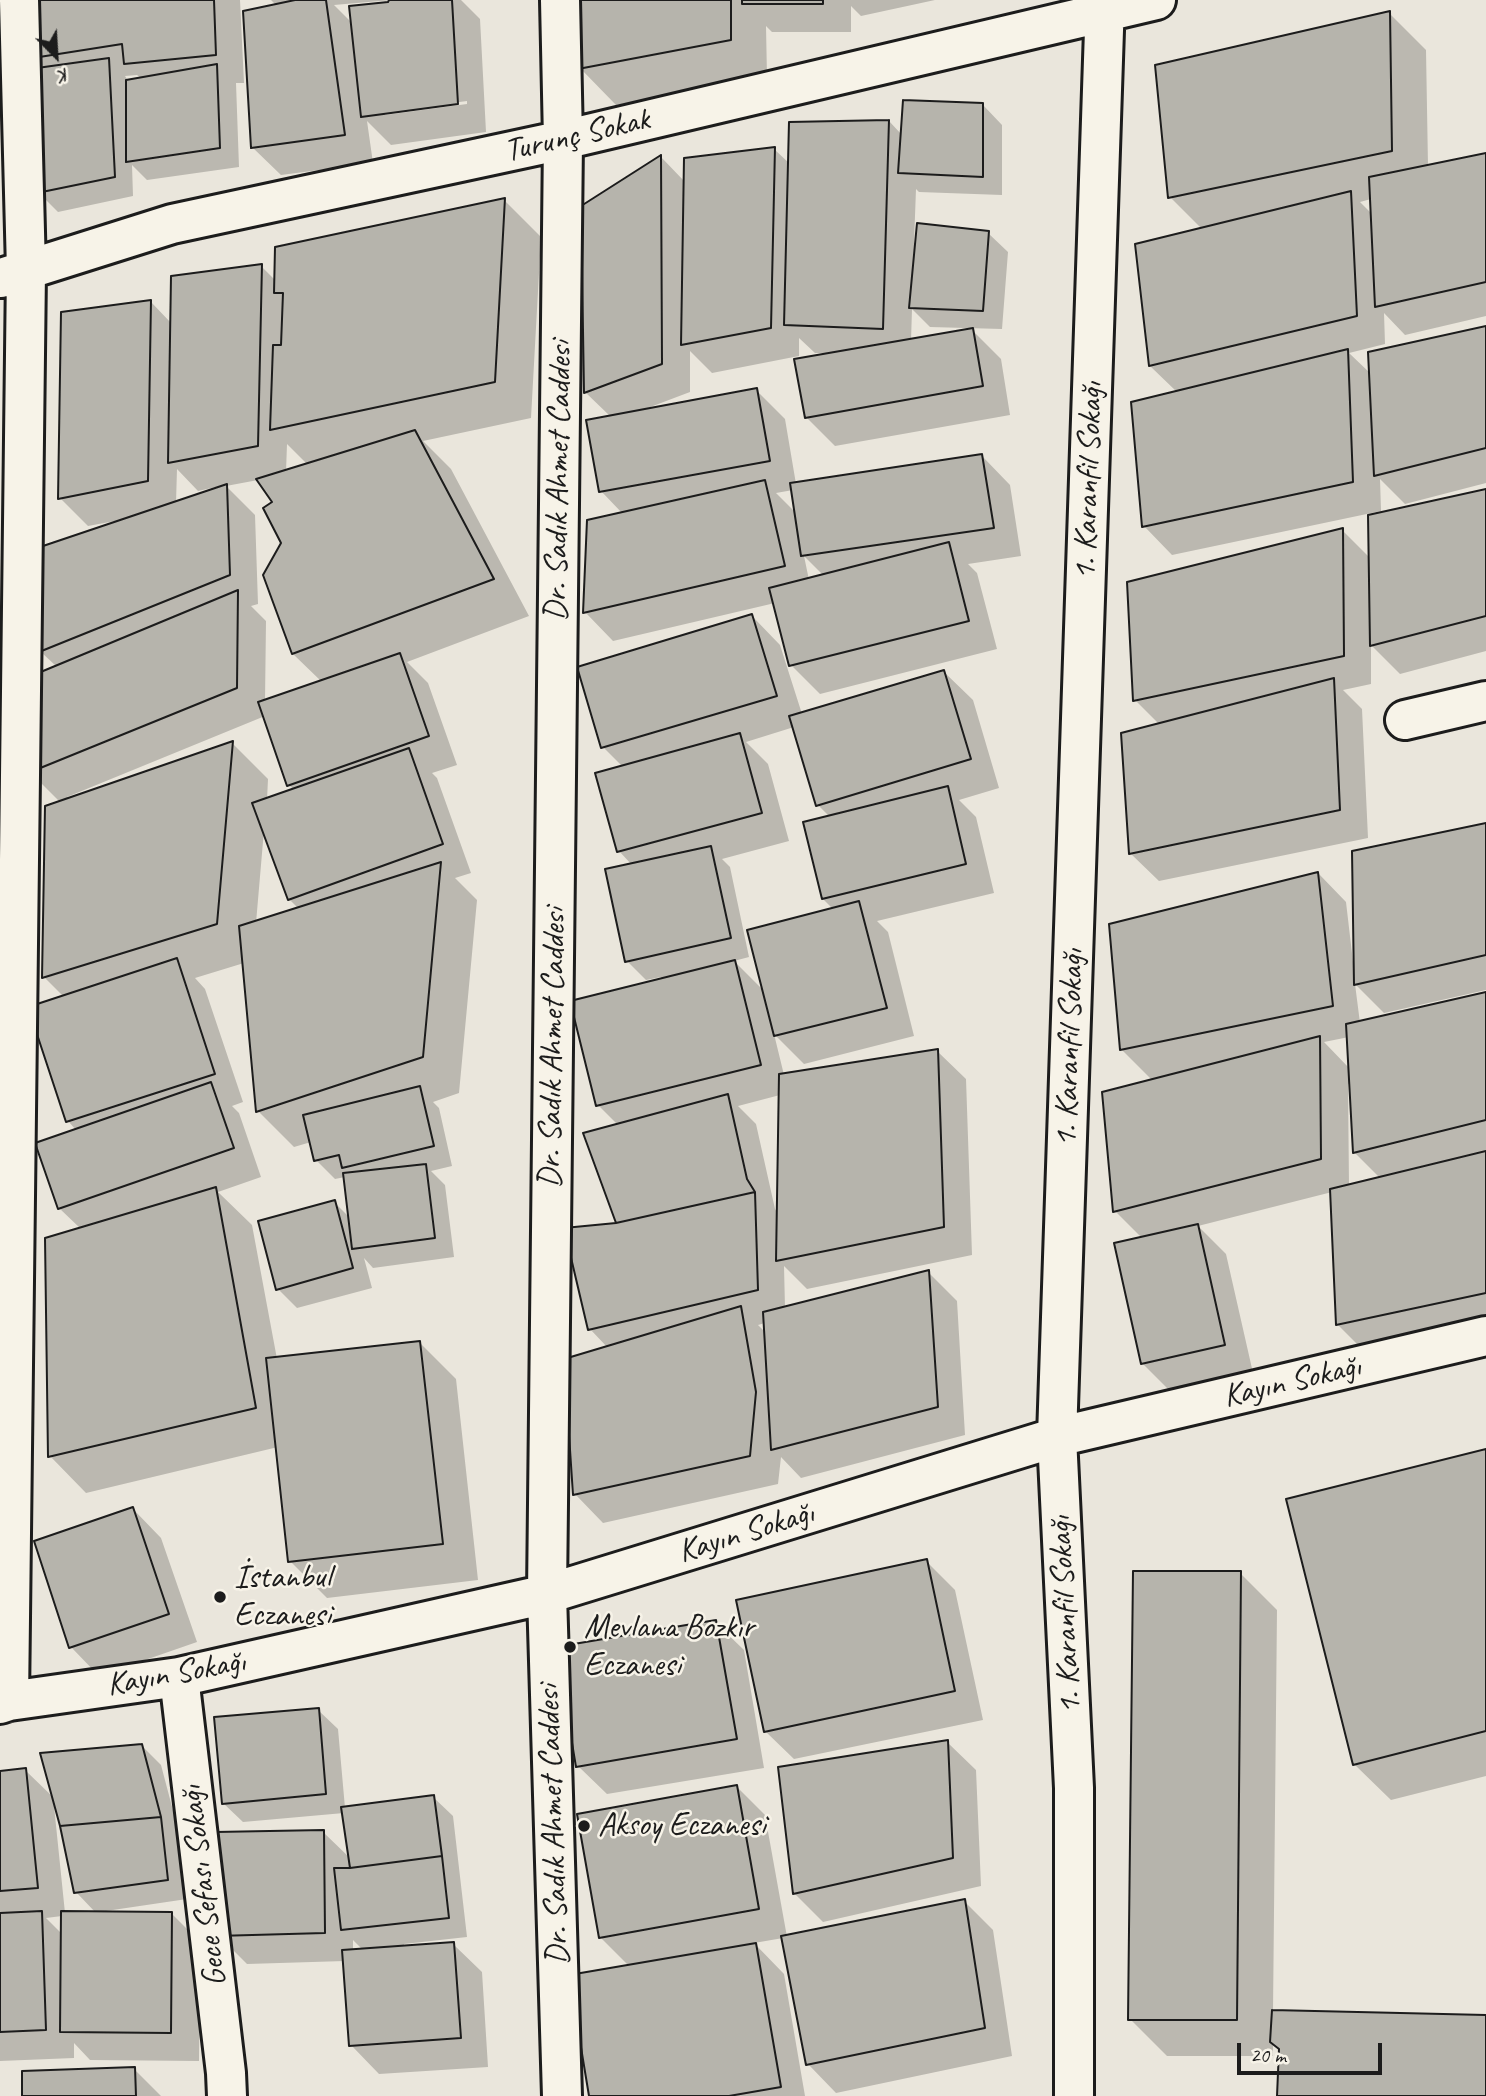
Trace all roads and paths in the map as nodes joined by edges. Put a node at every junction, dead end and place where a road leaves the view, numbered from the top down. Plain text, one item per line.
1 (19, 0) edge
2 (560, 0) edge
3 (1156, 0) edge
4 (1105, 6) edge
5 (563, 140) junction
6 (13, 274) edge
7 (1486, 701) edge
8 (1405, 720) dead end
9 (1486, 1336) edge
10 (1057, 1437) junction
11 (547, 1594) junction
12 (179, 1677) junction
13 (5, 1703) edge
14 (227, 2096) edge
15 (562, 2096) edge
16 (1074, 2096) edge

1 - 6 street
2 - 5 street, Dr. Sadık Ahmet Caddesi
3 - 4 street, Turunç Sokak
4 - 5 street, Turunç Sokak
4 - 10 street, 1. Karanfil Sokağı
5 - 6 street, Turunç Sokak
5 - 11 street, Dr. Sadık Ahmet Caddesi
6 - 13 street
7 - 8 street
9 - 10 street, Kayın Sokağı
10 - 11 street, Kayın Sokağı
10 - 16 street, 1. Karanfil Sokağı
11 - 12 street, Kayın Sokağı
11 - 15 street, Dr. Sadık Ahmet Caddesi
12 - 13 street, Kayın Sokağı
12 - 14 street, Gece Sefası Sokağı

